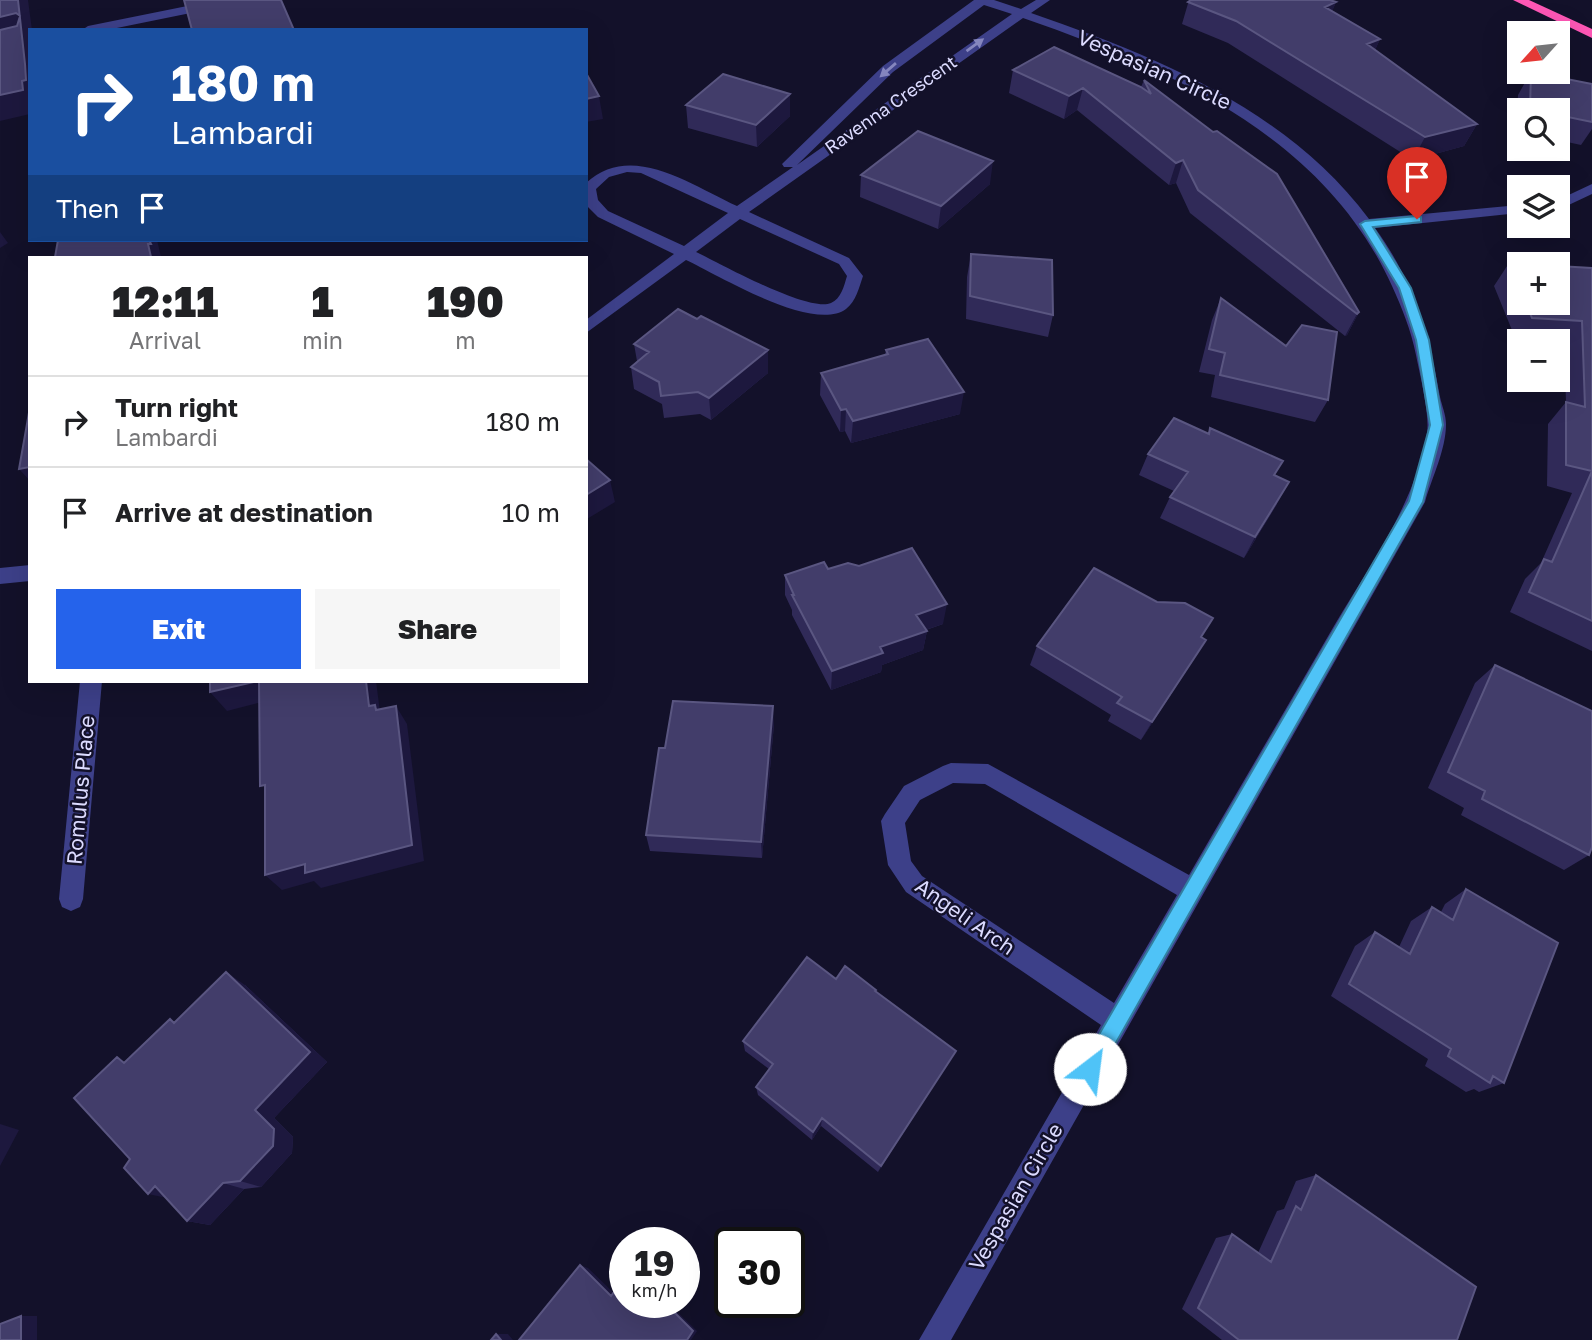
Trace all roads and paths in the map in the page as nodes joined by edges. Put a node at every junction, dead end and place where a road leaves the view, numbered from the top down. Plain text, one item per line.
1 (235, 0) edge
2 (982, 0) edge
3 (1044, 0) edge
4 (1518, 0) edge
5 (1023, 13) junction
6 (119, 27) edge
7 (1592, 34) edge
8 (1592, 188) edge
9 (1570, 200) edge
10 (1507, 210) edge
11 (740, 212) junction
12 (1365, 224) junction
13 (685, 253) junction
14 (588, 326) edge
15 (28, 573) edge
16 (0, 576) edge
17 (91, 683) edge
18 (1192, 890) junction
19 (71, 899) dead end
20 (1118, 1021) junction
21 (939, 1338) edge

1 - 6 street
2 - 5 street, Vespasian Circle
2 -> 11 street, Ravenna Crescent
3 - 5 street, Ravenna Crescent
4 - 7 highway
11 -> 5 street, Ravenna Crescent
5 - 12 street, Vespasian Circle
8 - 9 street
10 - 12 street
11 - 13 street, Ravenna Crescent
11 - 13 street
11 - 13 street
12 - 18 street, Vespasian Circle
13 - 14 street, Ravenna Crescent
15 - 16 street
17 - 19 street, Romulus Place
18 - 20 street, Vespasian Circle
18 - 20 street, Angeli Arch
20 - 21 street, Vespasian Circle

